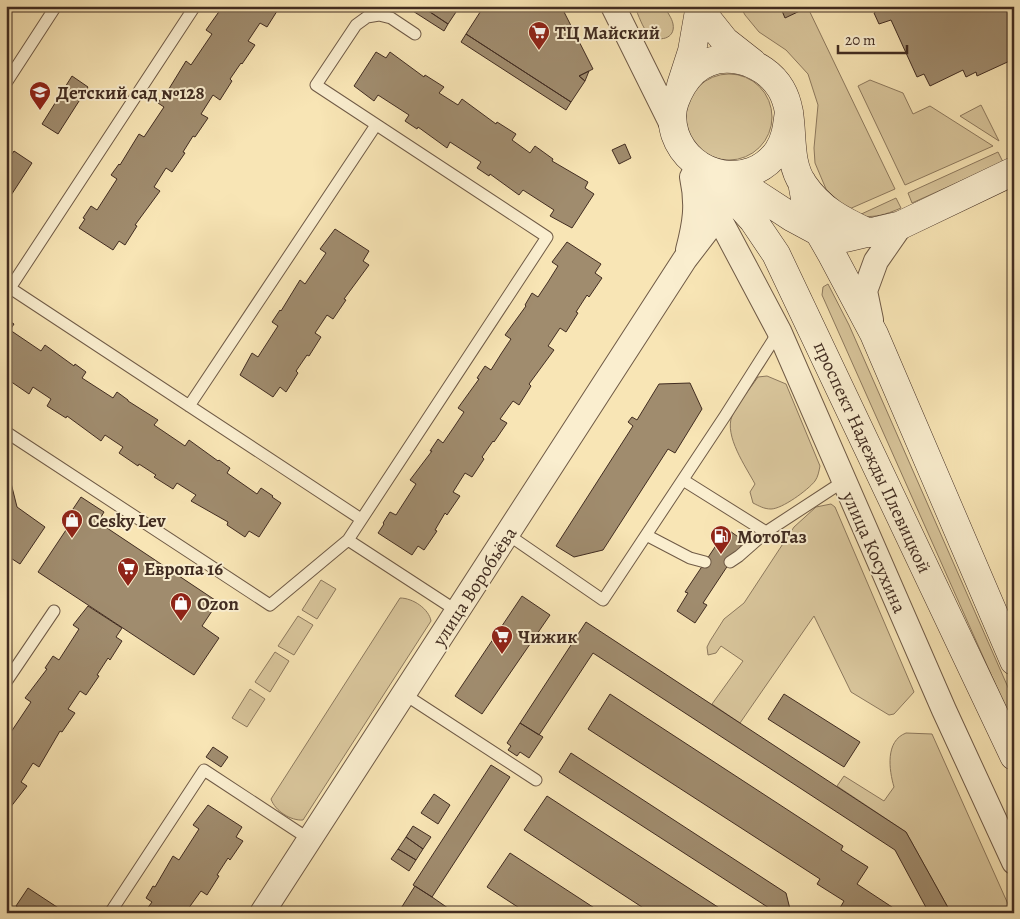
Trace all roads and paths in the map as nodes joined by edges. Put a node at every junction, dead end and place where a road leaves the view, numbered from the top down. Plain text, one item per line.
1 (56, 6) edge
2 (195, 6) edge
3 (613, 6) edge
4 (698, 9) edge
5 (416, 34) dead end
6 (753, 63) junction
7 (6, 83) edge
8 (681, 86) junction
9 (789, 111) junction
10 (376, 125) junction
11 (1014, 171) edge
12 (710, 173) junction
13 (802, 182) junction
14 (901, 225) junction
15 (819, 232) junction
16 (869, 232) junction
17 (685, 259) junction
18 (779, 331) junction
19 (874, 334) junction
20 (189, 406) junction
21 (6, 432) edge
22 (683, 480) junction
23 (844, 481) junction
24 (361, 519) junction
25 (766, 532) junction
26 (507, 534) junction
27 (646, 535) junction
28 (348, 540) junction
29 (705, 562) dead end
30 (730, 562) dead end
31 (54, 611) dead end
32 (457, 611) junction
33 (1014, 662) edge
34 (6, 682) edge
35 (404, 694) junction
36 (1014, 756) edge
37 (536, 780) dead end
38 (310, 840) junction
39 (1014, 862) edge
40 (110, 913) edge
41 (262, 913) edge

1 - 7 lane
2 - 20 lane
3 - 12 street
4 - 6 main road
4 - 8 main road
5 - 10 lane
6 - 8 main road
6 - 9 main road
8 - 12 main road
9 - 12 main road
9 - 13 main road
10 - 20 lane
10 - 24 lane
11 - 14 main road
12 - 15 main road
12 - 17 street
12 - 17 street
12 - 18 street, улица Косухина
12 - 36 main road, проспект Надежды Плевицкой
13 - 15 main road
13 - 16 main road
14 - 16 main road
14 - 19 street
15 - 16 main road
15 - 19 main road
17 - 26 street, улица Воробьёва
18 - 22 lane
18 - 23 street, улица Косухина
19 - 33 main road
20 - 24 lane
21 - 28 lane
22 - 25 lane
22 - 27 lane
23 - 25 lane
23 - 39 street, улица Косухина
24 - 28 lane
25 - 30 lane
26 - 27 lane
26 - 32 street, улица Воробьёва
27 - 29 lane
28 - 32 lane
31 - 34 lane
32 - 35 street, улица Воробьёва
35 - 37 lane
35 - 38 street, улица Воробьёва
38 - 40 lane
38 - 41 street, улица Воробьёва

